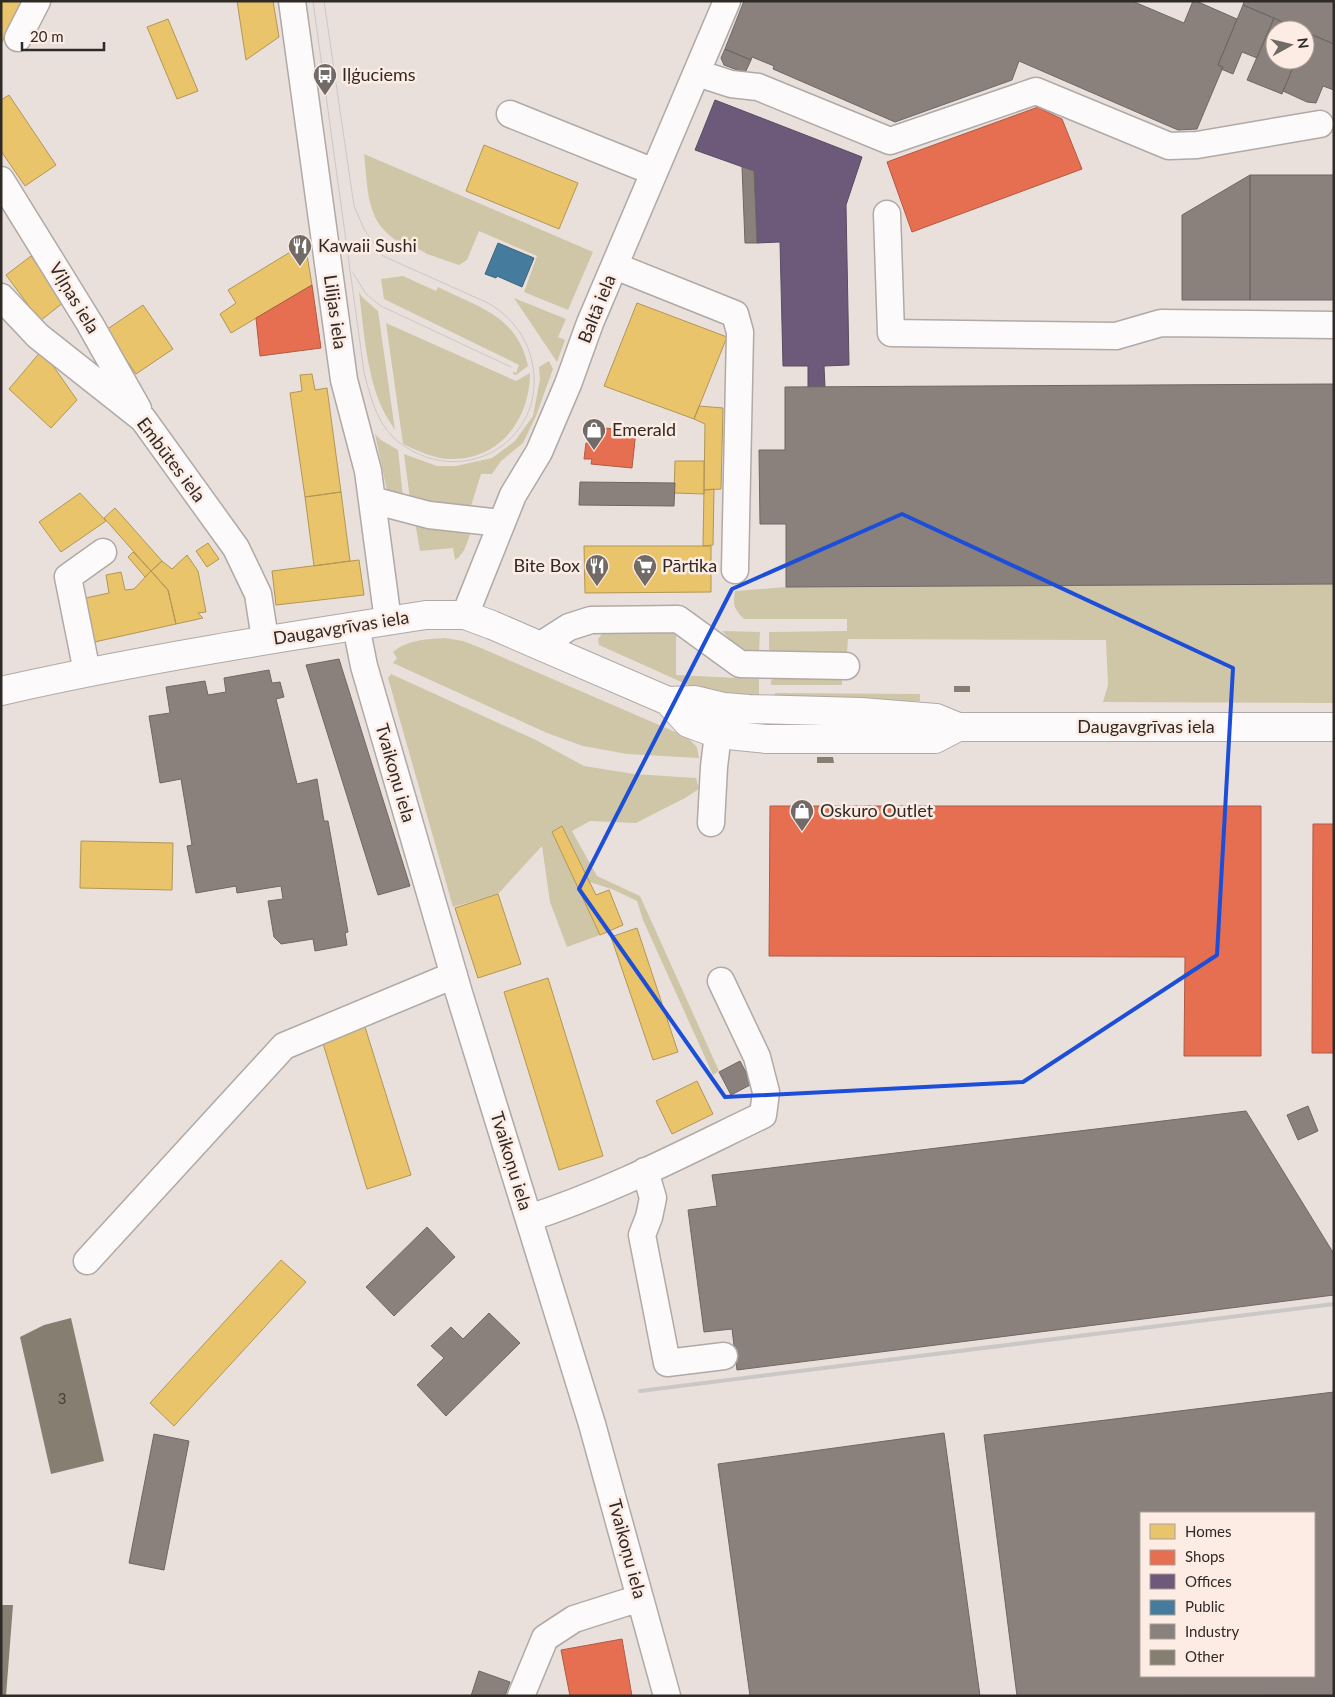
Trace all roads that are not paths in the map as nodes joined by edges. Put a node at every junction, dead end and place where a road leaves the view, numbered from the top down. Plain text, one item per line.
1 (37, 1) edge
2 (292, 1) edge
3 (727, 1) edge
4 (18, 38) dead end
5 (700, 66) junction
6 (510, 114) dead end
7 (1320, 124) dead end
8 (654, 172) junction
9 (1, 180) edge
10 (888, 214) dead end
11 (615, 266) junction
12 (1, 297) edge
13 (1334, 324) edge
14 (143, 419) junction
15 (372, 500) junction
16 (501, 523) junction
17 (103, 552) dead end
18 (735, 570) dead end
19 (465, 615) junction
20 (388, 621) junction
21 (356, 626) junction
22 (265, 640) junction
23 (541, 645) junction
24 (846, 666) dead end
25 (87, 672) junction
26 (1, 691) edge
27 (668, 701) junction
28 (958, 726) junction
29 (1334, 727) edge
30 (718, 734) junction
31 (710, 823) dead end
32 (454, 974) junction
33 (721, 981) dead end
34 (645, 1171) junction
35 (529, 1218) junction
36 (87, 1261) dead end
37 (724, 1356) dead end
38 (640, 1598) junction
39 (521, 1696) edge
40 (667, 1696) edge

1 - 4 street
2 - 15 street, Lilijas iela
3 - 5 street, Baltā iela
5 - 7 street
5 - 8 street, Baltā iela
6 - 8 street
8 - 11 street, Baltā iela
9 - 14 street, Viļņas iela
10 - 13 street
11 - 16 street, Baltā iela
11 - 18 street
12 - 14 street, Embūtes iela
14 - 22 street, Embūtes iela
15 - 16 street
15 - 20 street, Lilijas iela
16 - 19 street, Baltā iela
17 - 25 street
19 - 20 main road, Daugavgrīvas iela
19 - 23 main road, Daugavgrīvas iela
20 - 21 main road, Daugavgrīvas iela
21 - 22 main road, Daugavgrīvas iela
21 - 32 street, Tvaikoņu iela
22 - 25 main road, Daugavgrīvas iela
23 - 24 street
23 - 27 main road, Daugavgrīvas iela
25 - 26 main road, Daugavgrīvas iela
27 - 28 main road, Daugavgrīvas iela
27 - 30 main road, Daugavgrīvas iela
28 - 29 main road, Daugavgrīvas iela
28 - 30 main road, Daugavgrīvas iela
30 - 31 street
32 - 35 street, Tvaikoņu iela
32 - 36 street
33 - 34 street
34 - 35 street
34 - 37 street
35 - 38 street, Tvaikoņu iela
38 - 39 street
38 - 40 street, Tvaikoņu iela

